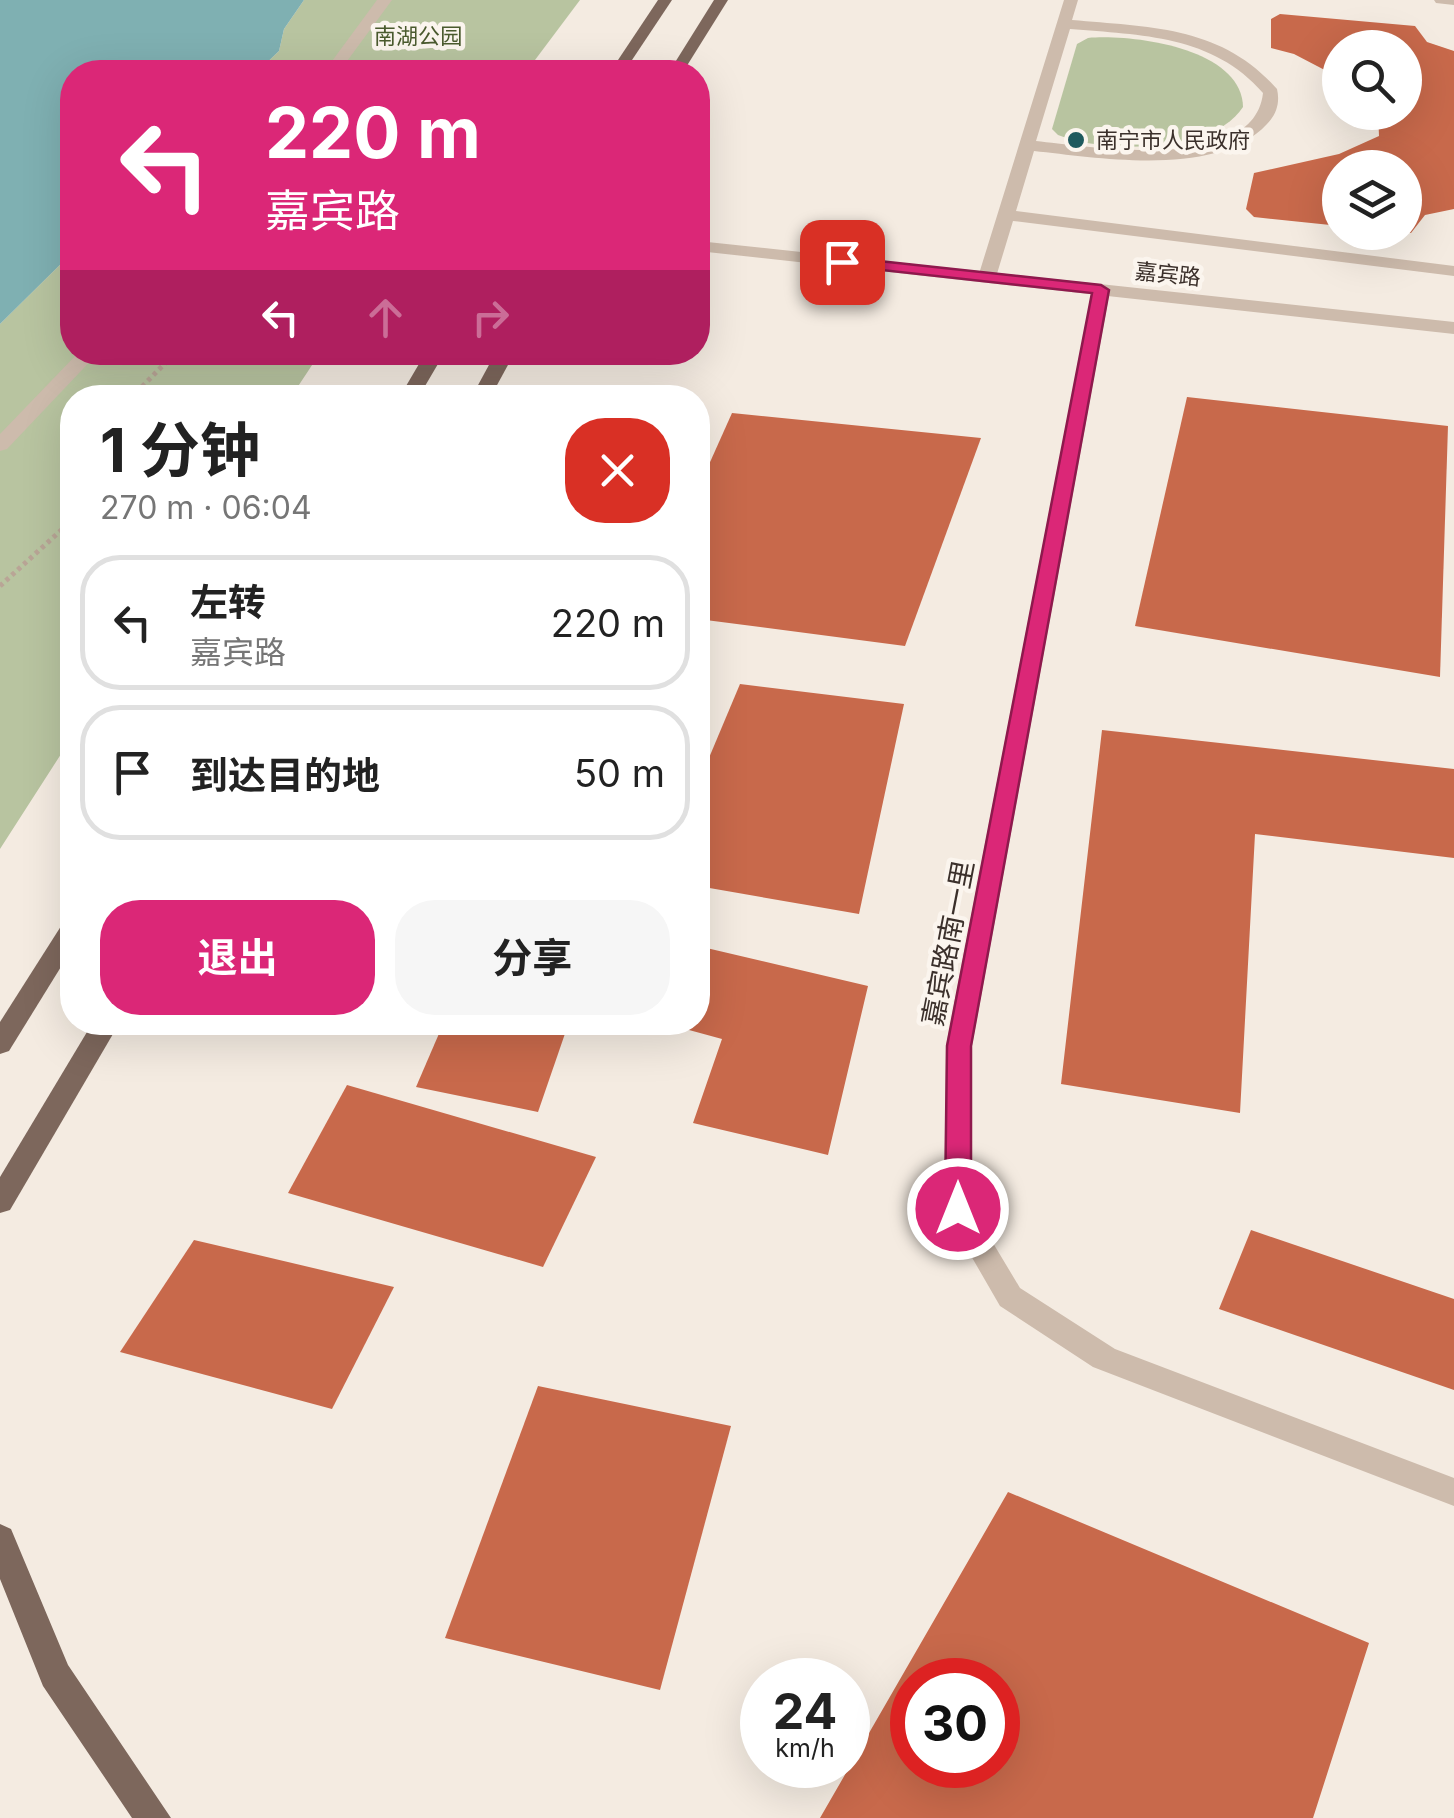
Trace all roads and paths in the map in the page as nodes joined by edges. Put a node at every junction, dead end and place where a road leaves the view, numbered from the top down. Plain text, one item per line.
1 (385, 0) edge
2 (665, 0) edge
3 (721, 0) edge
4 (1072, 0) edge
5 (1441, 0) edge
6 (1454, 1) edge
7 (1064, 24) junction
8 (340, 60) edge
9 (625, 60) edge
10 (684, 60) edge
11 (1028, 145) junction
12 (1006, 215) junction
13 (710, 247) edge
14 (1454, 272) edge
15 (986, 277) junction
16 (1101, 290) junction
17 (1454, 328) edge
18 (77, 365) edge
19 (163, 365) edge
20 (144, 385) edge
21 (0, 445) edge
22 (60, 531) edge
23 (0, 586) edge
24 (60, 948) edge
25 (99, 1035) edge
26 (0, 1044) edge
27 (0, 1202) edge
28 (1454, 1492) edge
29 (0, 1539) edge
30 (154, 1818) edge

1 - 8 street
2 - 9 main road
3 - 10 main road
4 - 7 street
5 - 6 street
7 - 11 street
7 - 11 street
11 - 12 street
12 - 14 street
12 - 15 street
13 - 15 street, 嘉宾路
15 - 16 street, 嘉宾路
16 - 17 street, 嘉宾路
16 - 28 street, 嘉宾路南一里
18 - 21 street
19 - 20 path
22 - 23 path
24 - 26 main road
25 - 27 main road
29 - 30 main road

